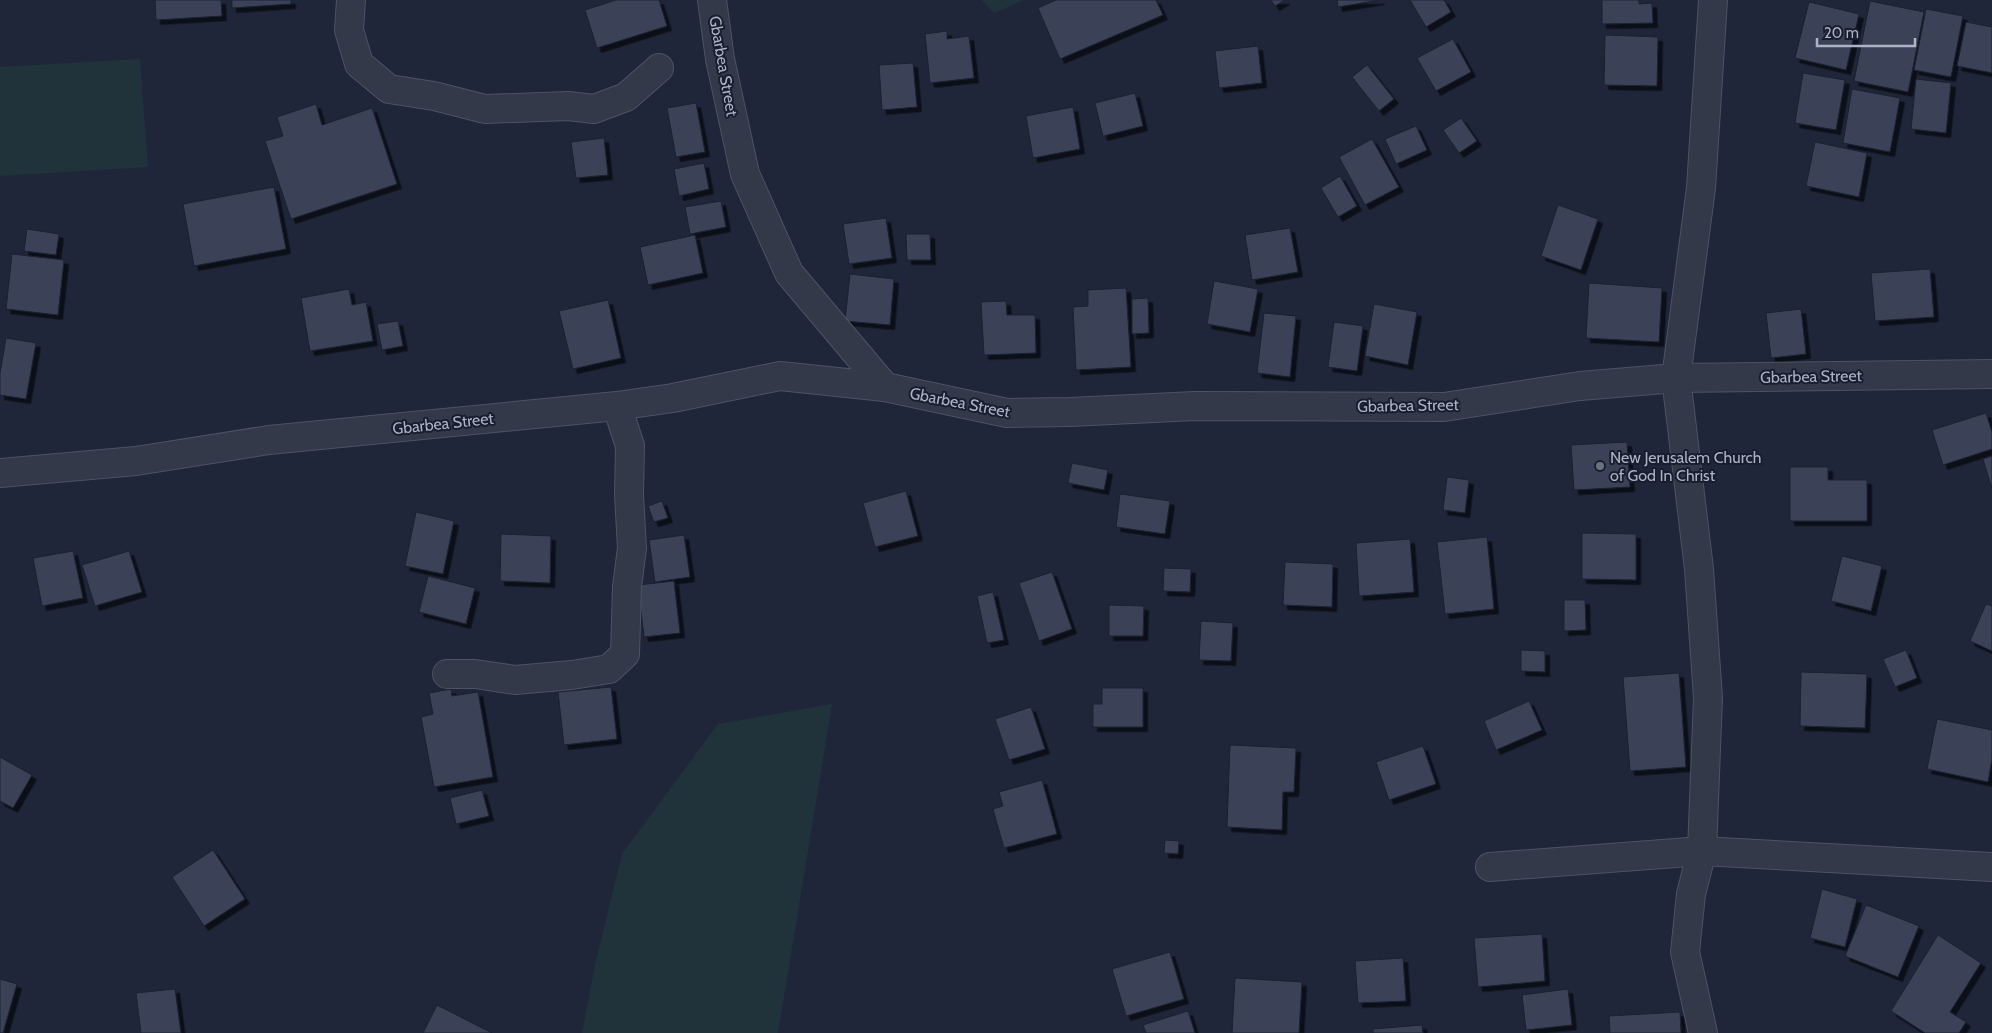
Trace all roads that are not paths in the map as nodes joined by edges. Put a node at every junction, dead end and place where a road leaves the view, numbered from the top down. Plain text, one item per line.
1 (351, 0) edge
2 (712, 0) edge
3 (1713, 0) edge
4 (659, 68) dead end
5 (1992, 374) edge
6 (1676, 378) junction
7 (885, 387) junction
8 (616, 406) junction
9 (0, 473) edge
10 (447, 674) dead end
11 (1702, 851) junction
12 (1490, 867) dead end
13 (1992, 867) edge
14 (1703, 1033) edge

1 - 4 street
2 - 7 street, Gbarbea Street
3 - 6 street
5 - 6 street, Gbarbea Street
6 - 7 street, Gbarbea Street
6 - 11 street
7 - 8 street, Gbarbea Street
8 - 9 street, Gbarbea Street
8 - 10 street
11 - 12 street
11 - 13 street
11 - 14 street

